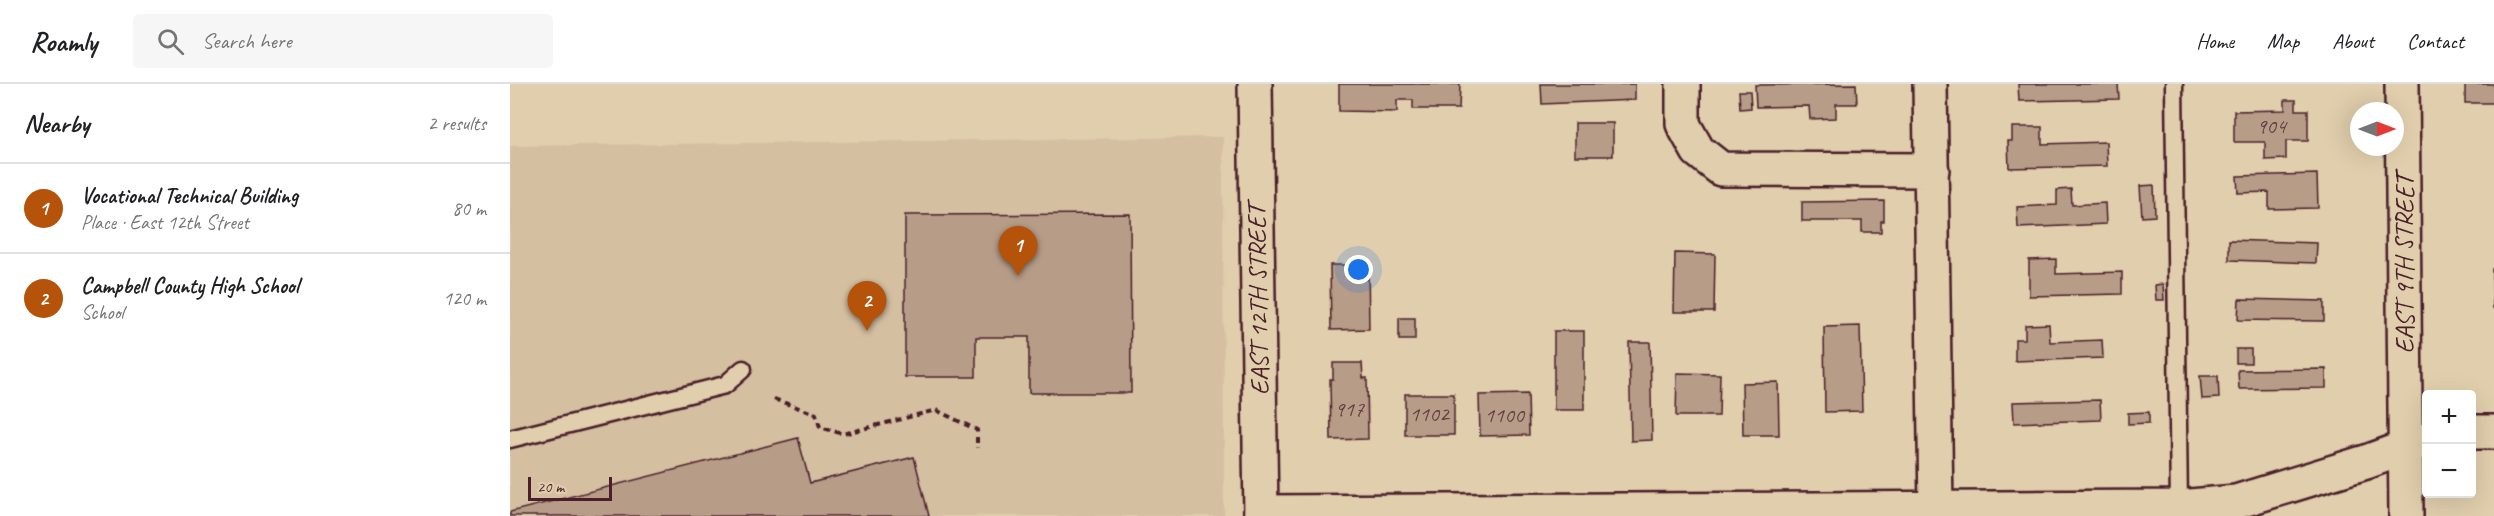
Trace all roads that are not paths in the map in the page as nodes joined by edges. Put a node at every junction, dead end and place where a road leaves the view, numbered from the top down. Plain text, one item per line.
1 (1255, 84) edge
2 (1683, 84) edge
3 (1930, 84) edge
4 (2174, 84) edge
5 (2402, 84) edge
6 (1932, 170) junction
7 (743, 369) dead end
8 (2476, 432) edge
9 (2494, 432) edge
10 (510, 439) edge
11 (2416, 444) edge
12 (2179, 507) junction
13 (1936, 510) junction
14 (1972, 513) edge
15 (1261, 514) edge
16 (2406, 516) edge

1 - 15 street, EAST 12TH STREET
2 - 6 street
3 - 6 street
4 - 12 lane
5 - 11 street, EAST 9TH STREET
6 - 13 street
7 - 10 lane
8 - 9 street
11 - 12 street
11 - 16 street, EAST 9TH STREET
12 - 14 street
13 - 14 street
13 - 15 street

